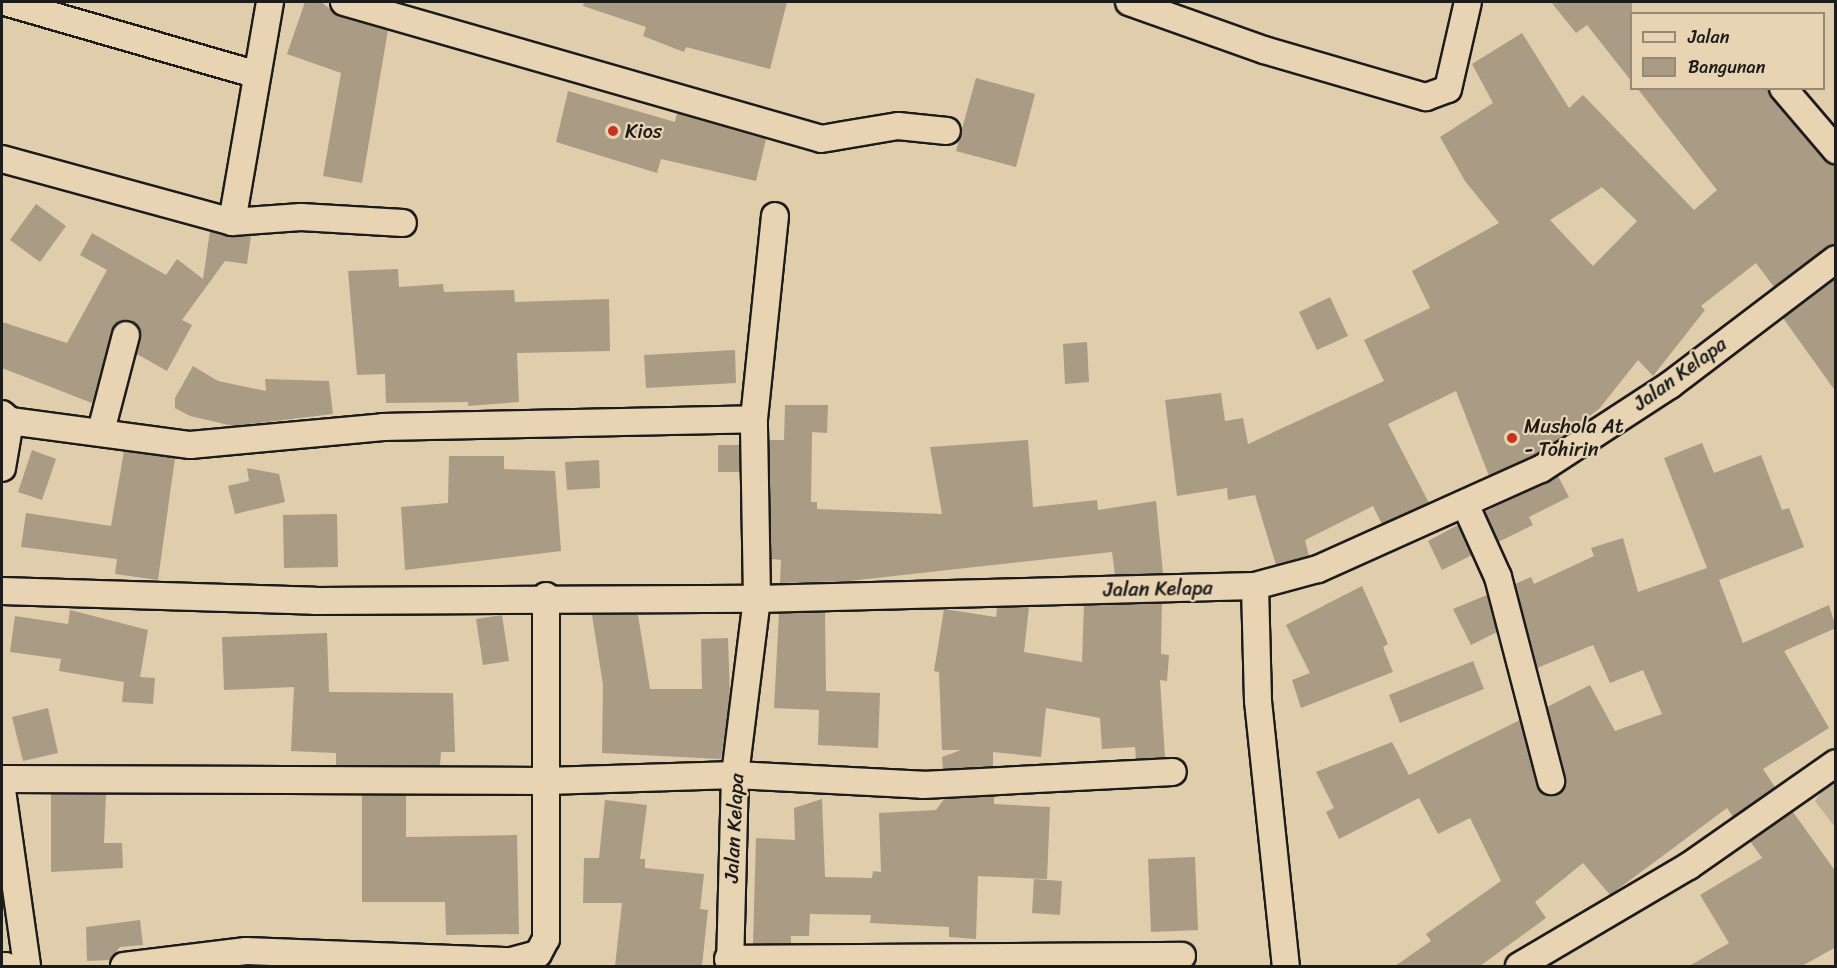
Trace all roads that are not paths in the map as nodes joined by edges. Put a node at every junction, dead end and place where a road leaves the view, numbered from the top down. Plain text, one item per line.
1 (5, 2) edge
2 (270, 2) edge
3 (344, 2) edge
4 (1129, 2) edge
5 (1468, 2) edge
6 (254, 74) junction
7 (1785, 90) edge
8 (947, 131) dead end
9 (1836, 150) edge
10 (2, 159) edge
11 (775, 216) dead end
12 (232, 222) junction
13 (404, 224) dead end
14 (1836, 260) edge
15 (126, 336) dead end
16 (6, 418) edge
17 (754, 419) junction
18 (101, 431) junction
19 (2, 468) edge
20 (1465, 504) junction
21 (1255, 586) junction
22 (2, 591) edge
23 (546, 596) junction
24 (757, 599) junction
25 (1836, 763) edge
26 (1173, 772) dead end
27 (735, 776) junction
28 (2, 779) edge
29 (1551, 781) dead end
30 (546, 782) junction
31 (2, 790) edge
32 (1182, 956) dead end
33 (729, 962) edge
34 (27, 966) edge
35 (124, 966) edge
36 (1286, 966) edge
37 (1519, 966) edge

1 - 6 street
2 - 6 street
3 - 8 street
4 - 5 street
6 - 12 street
7 - 9 street
10 - 12 street
11 - 17 street
12 - 13 street
14 - 20 street, Jalan Kelapa
15 - 18 street
16 - 18 street
16 - 19 street
17 - 18 street
17 - 24 street
20 - 21 street, Jalan Kelapa
20 - 29 street
21 - 24 street, Jalan Kelapa
21 - 36 street
22 - 23 street
23 - 24 street
23 - 30 street
24 - 27 street, Jalan Kelapa
25 - 37 street
26 - 27 street
27 - 30 street
27 - 33 street, Jalan Kelapa
28 - 30 street
30 - 35 street
31 - 34 street
32 - 33 street

